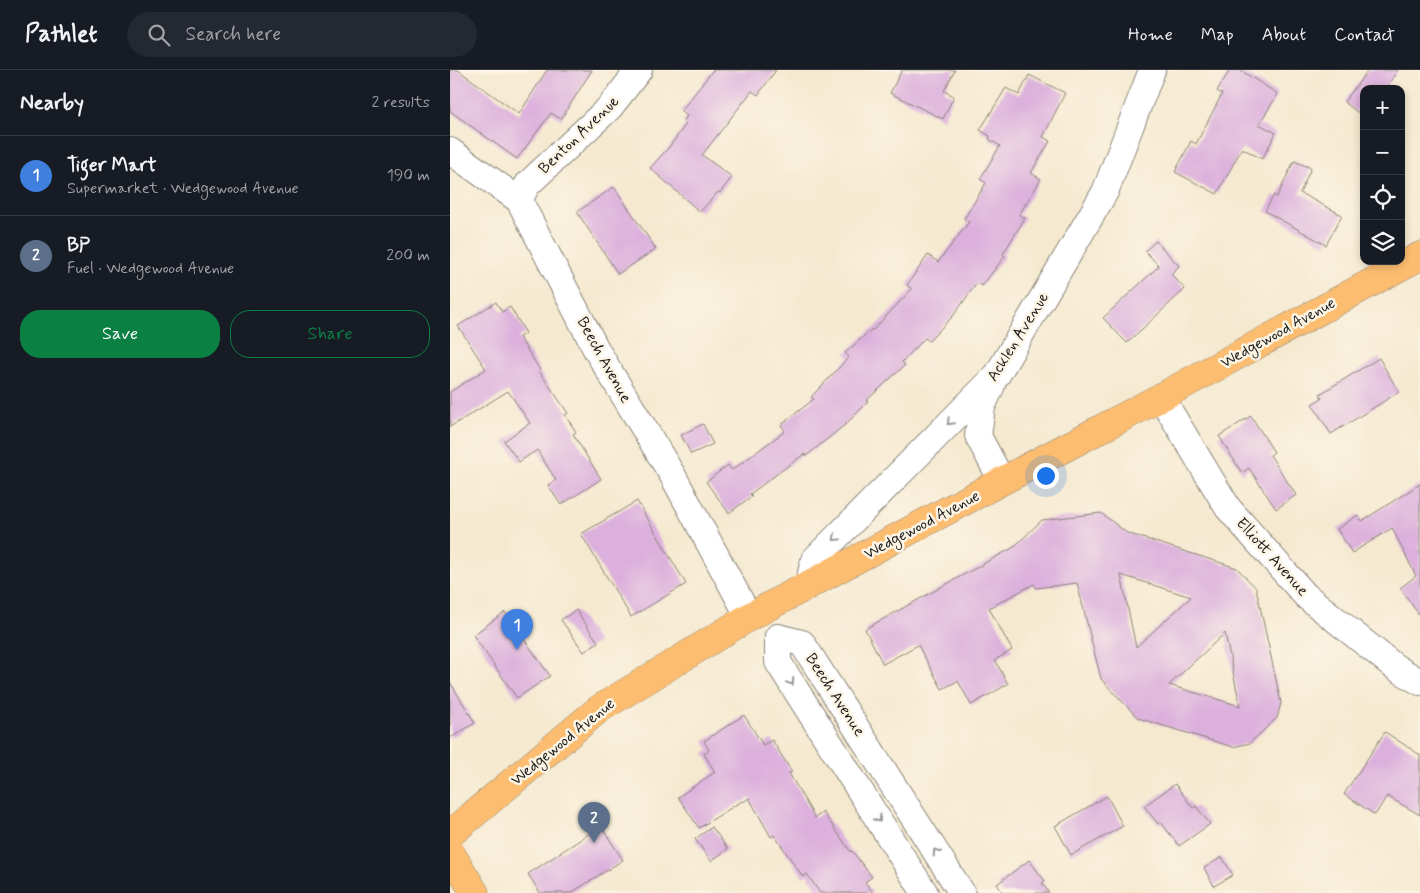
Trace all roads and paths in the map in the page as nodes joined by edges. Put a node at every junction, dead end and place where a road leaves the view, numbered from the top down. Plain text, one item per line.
1 (639, 70) edge
2 (1152, 70) edge
3 (450, 151) edge
4 (520, 200) junction
5 (1420, 256) edge
6 (997, 375) junction
7 (1161, 397) junction
8 (1002, 481) junction
9 (808, 586) junction
10 (756, 614) junction
11 (778, 637) junction
12 (1420, 682) edge
13 (450, 834) edge
14 (450, 852) edge
15 (475, 893) edge
16 (925, 893) edge
17 (962, 893) edge

1 - 4 street, Benton Avenue
2 - 6 street, Acklen Avenue
3 - 4 street, Beech Avenue
4 - 10 street, Beech Avenue
5 - 7 main road, Wedgewood Avenue
6 - 8 street
6 -> 9 street, Acklen Avenue
7 - 8 main road, Wedgewood Avenue
7 - 12 street, Elliott Avenue
8 - 9 main road, Wedgewood Avenue
9 - 10 main road, Wedgewood Avenue
10 - 11 street, Beech Avenue
10 - 13 main road, Wedgewood Avenue
11 -> 16 street, Beech Avenue
17 -> 11 street, Beech Avenue
14 - 15 main road

